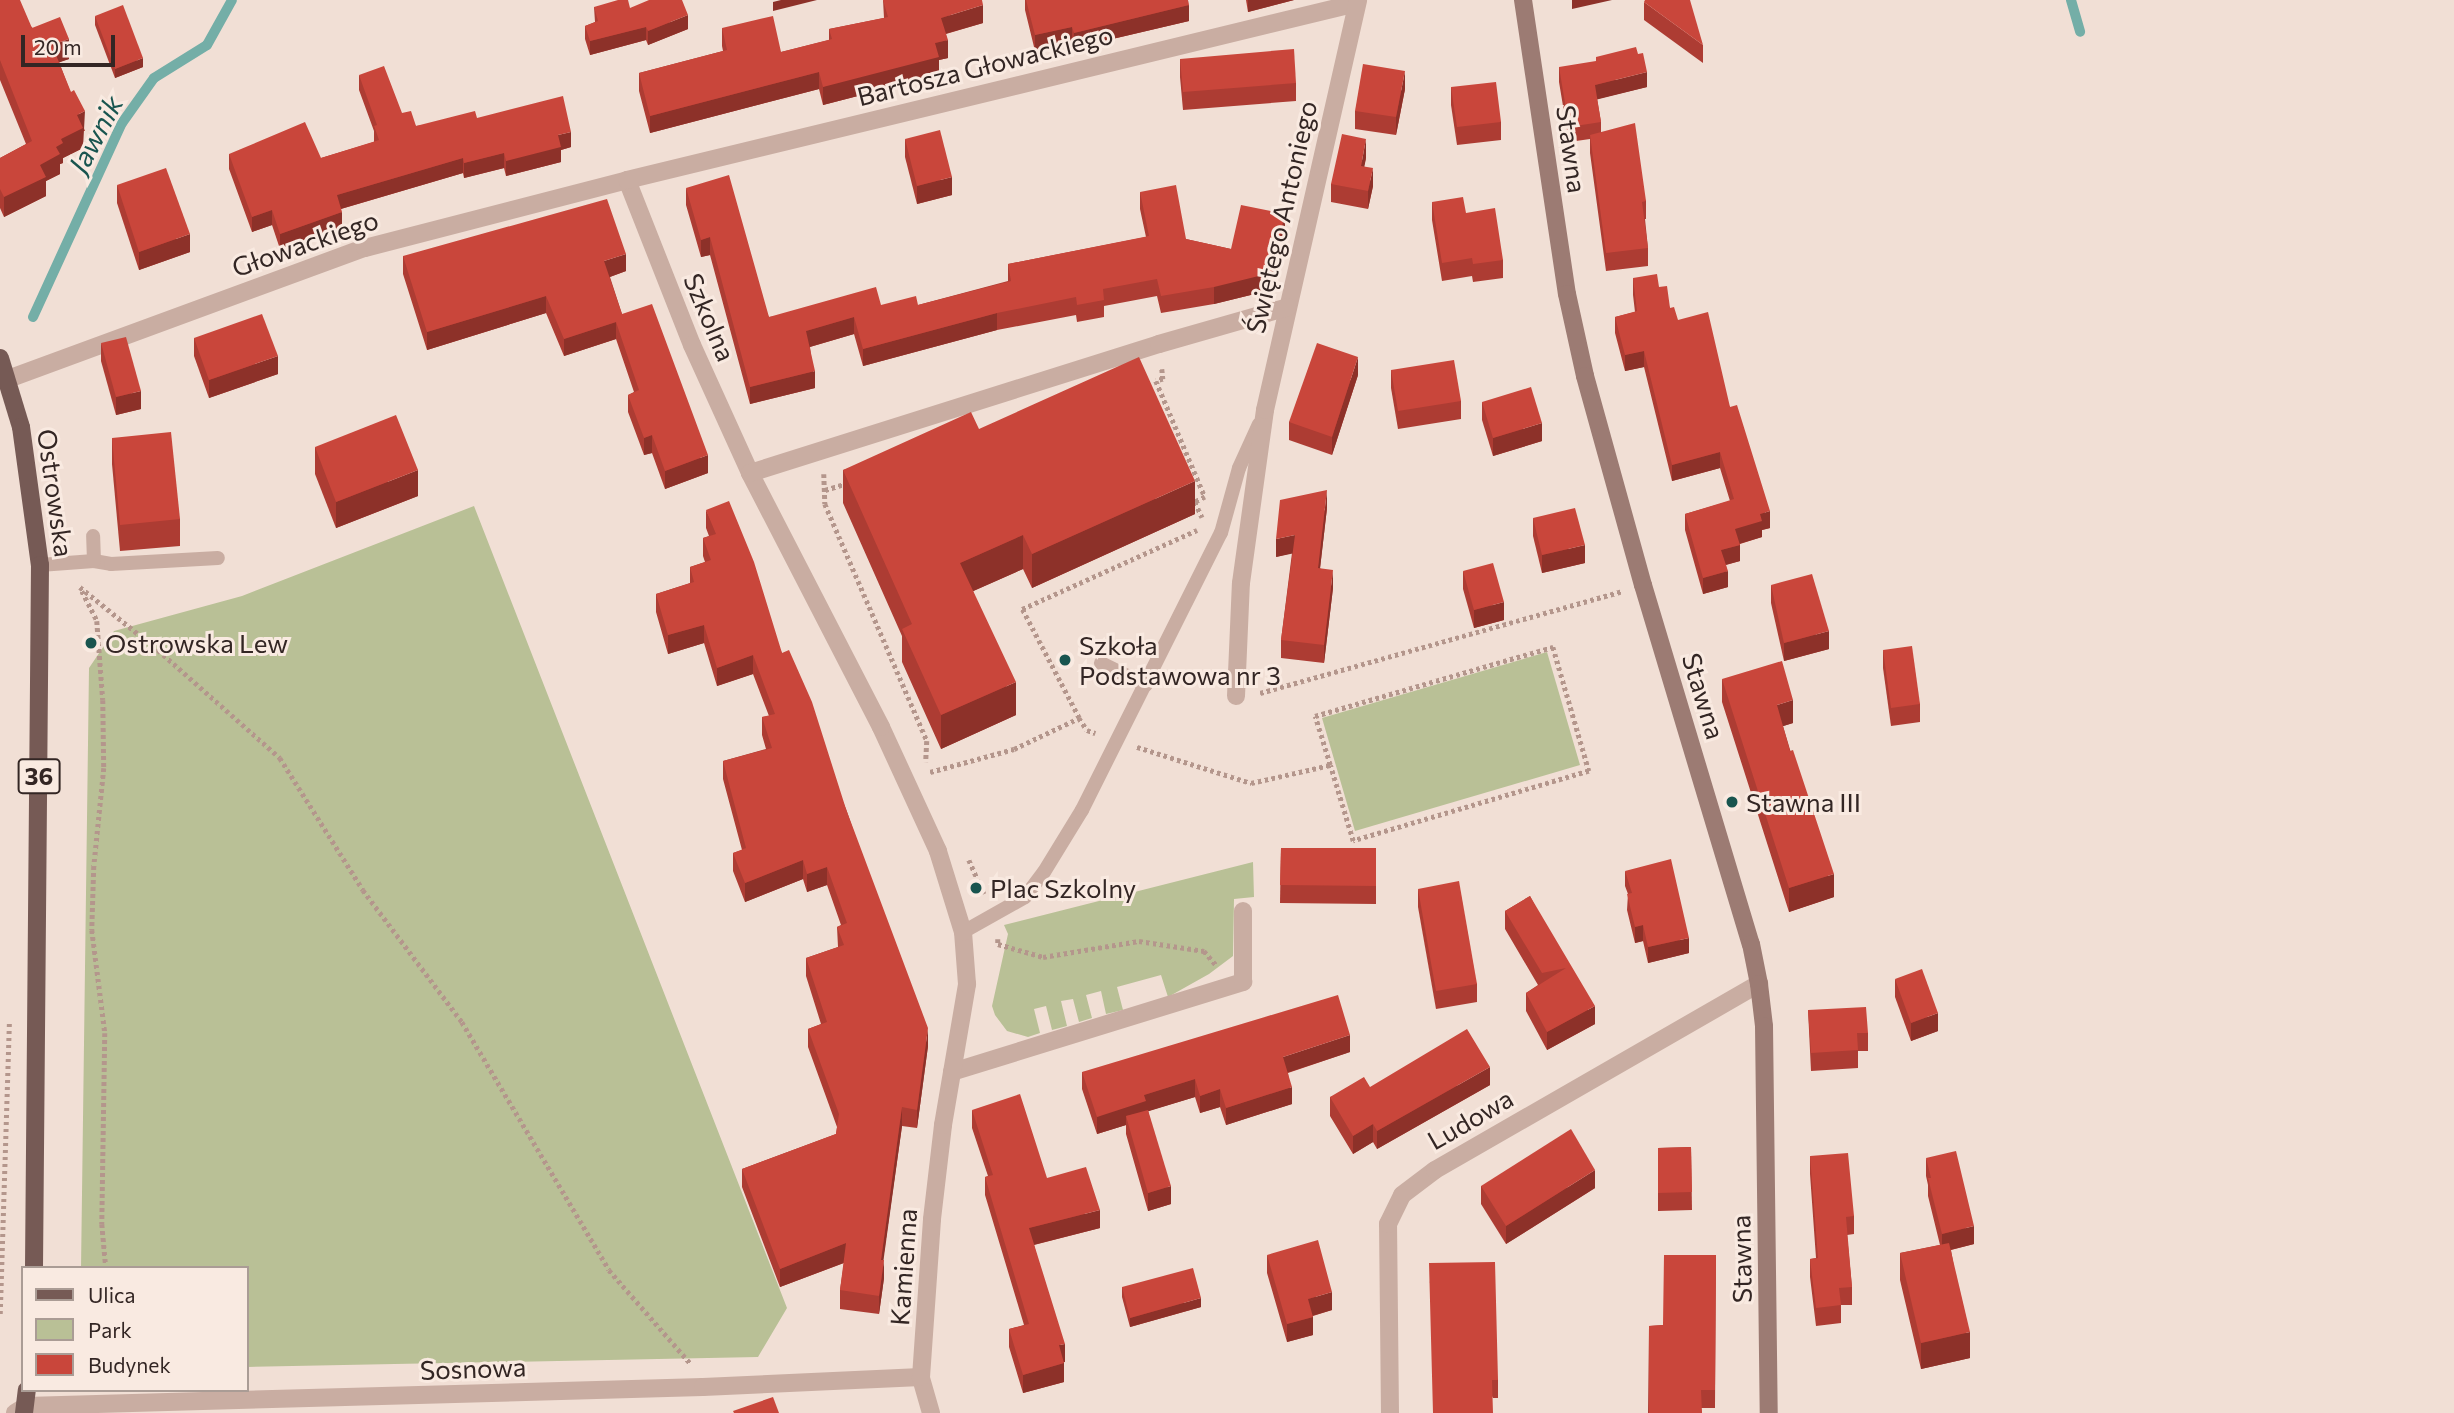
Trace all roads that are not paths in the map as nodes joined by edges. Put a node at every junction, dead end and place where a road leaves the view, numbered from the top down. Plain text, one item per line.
1 (1523, 0) edge
2 (1357, 2) edge
3 (626, 180) junction
4 (1288, 307) junction
5 (0, 358) edge
6 (8, 379) junction
7 (1265, 410) junction
8 (750, 473) junction
9 (93, 536) dead end
10 (218, 558) dead end
11 (94, 561) junction
12 (40, 565) junction
13 (1101, 663) dead end
14 (1146, 685) junction
15 (1236, 695) road end
16 (914, 800) joint
17 (1243, 911) dead end
18 (963, 933) junction
19 (1759, 984) junction
20 (952, 1072) junction
21 (34, 1266) edge
22 (921, 1377) junction
23 (23, 1406) edge
24 (932, 1413) edge
25 (1390, 1413) edge
26 (1769, 1413) edge

1 - 19 street, Stawna
2 - 3 street, Bartosza Głowackiego
2 - 4 street, Świętego Antoniego
3 - 6 street, Głowackiego
3 - 8 street, Szkolna
4 - 7 street, Świętego Antoniego
4 - 8 street
5 - 6 main road, Ostrowska / 36
6 - 12 main road, Ostrowska / 36
7 - 14 lane
7 - 15 street, Świętego Antoniego
8 - 16 street, Szkolna
9 - 11 lane
10 - 11 lane
11 - 12 lane
12 - 21 main road, Ostrowska / 36
13 - 14 lane
14 - 18 lane
16 - 18 street, Kamienna
17 - 20 street
18 - 20 street, Kamienna
19 - 25 street, Ludowa
19 - 26 street, Stawna
20 - 22 street, Kamienna
22 - 23 street, Sosnowa
22 - 24 street, Kamienna

